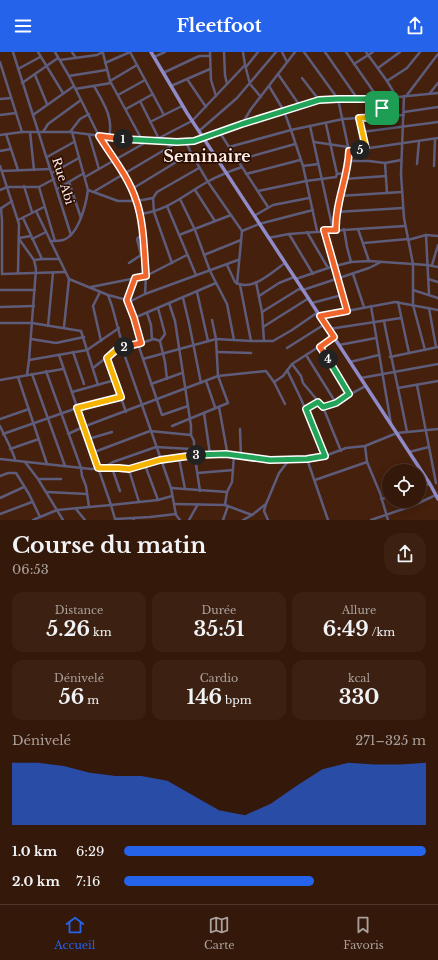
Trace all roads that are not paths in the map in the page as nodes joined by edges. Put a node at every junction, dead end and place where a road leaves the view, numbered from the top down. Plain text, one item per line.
1 (14, 52) edge
2 (38, 52) edge
3 (55, 52) edge
4 (72, 52) edge
5 (103, 52) edge
6 (130, 52) edge
7 (151, 52) edge
8 (166, 52) edge
9 (210, 52) edge
10 (224, 52) edge
11 (243, 52) edge
12 (258, 52) edge
13 (276, 52) edge
14 (282, 52) edge
15 (295, 52) edge
16 (304, 52) edge
17 (325, 52) edge
18 (346, 52) edge
19 (373, 52) edge
20 (400, 52) edge
21 (420, 52) edge
22 (96, 53) edge
23 (367, 53) edge
24 (438, 54) edge
25 (40, 56) junction
26 (210, 56) junction
27 (154, 57) junction
28 (76, 58) junction
29 (59, 59) junction
30 (0, 62) edge
31 (287, 62) junction
32 (105, 63) junction
33 (354, 64) junction
34 (137, 65) junction
35 (47, 66) junction
36 (246, 66) junction
37 (378, 68) junction
38 (18, 69) junction
39 (210, 69) junction
40 (106, 70) junction
41 (163, 73) junction
42 (278, 74) junction
43 (35, 75) junction
44 (69, 76) junction
45 (302, 78) dead end
46 (187, 79) junction
47 (145, 80) junction
48 (387, 81) junction
49 (110, 82) junction
50 (22, 83) junction
51 (438, 83) edge
52 (228, 84) junction
53 (250, 84) junction
54 (94, 86) junction
55 (170, 86) junction
56 (269, 86) junction
57 (75, 87) junction
58 (63, 93) junction
59 (430, 93) junction
60 (438, 93) edge
61 (153, 94) junction
62 (118, 95) junction
63 (216, 96) junction
64 (405, 96) junction
65 (261, 97) junction
66 (396, 97) junction
67 (11, 98) junction
68 (358, 98) junction
69 (0, 99) edge
70 (338, 99) junction
71 (378, 99) junction
72 (81, 100) junction
73 (319, 100) junction
74 (140, 101) junction
75 (47, 104) junction
76 (182, 106) junction
77 (300, 106) junction
78 (206, 107) junction
79 (438, 107) edge
80 (126, 109) junction
81 (284, 111) junction
82 (16, 113) junction
83 (404, 113) junction
84 (89, 114) junction
85 (0, 115) edge
86 (33, 115) junction
87 (164, 115) junction
88 (384, 117) junction
89 (359, 118) junction
90 (343, 119) junction
91 (192, 121) junction
92 (150, 122) junction
93 (438, 122) edge
94 (242, 124) junction
95 (326, 124) junction
96 (310, 126) junction
97 (404, 127) junction
98 (291, 130) junction
99 (199, 131) junction
100 (22, 132) junction
101 (30, 132) junction
102 (41, 132) junction
103 (71, 132) junction
104 (362, 132) junction
105 (220, 133) junction
106 (6, 134) junction
107 (0, 135) edge
108 (89, 135) junction
109 (99, 136) junction
110 (109, 137) junction
111 (158, 137) junction
112 (436, 138) edge
113 (204, 139) junction
114 (142, 140) junction
115 (149, 141) junction
116 (153, 141) junction
117 (419, 141) junction
118 (74, 142) junction
119 (177, 142) junction
120 (186, 142) junction
121 (314, 142) junction
122 (295, 144) junction
123 (331, 144) junction
124 (402, 144) junction
125 (348, 147) junction
126 (229, 148) junction
127 (11, 149) junction
128 (366, 149) junction
129 (0, 151) edge
130 (349, 151) junction
131 (191, 153) junction
132 (47, 157) junction
133 (79, 158) junction
134 (114, 160) junction
135 (238, 160) junction
136 (300, 160) junction
137 (401, 160) junction
138 (349, 161) junction
139 (385, 163) junction
140 (318, 164) junction
141 (417, 164) dead end
142 (0, 166) edge
143 (242, 166) junction
144 (303, 166) junction
145 (434, 166) dead end
146 (200, 168) junction
147 (50, 169) junction
148 (99, 169) junction
149 (18, 170) junction
150 (34, 170) junction
151 (2, 171) junction
152 (52, 173) junction
153 (226, 173) junction
154 (345, 173) junction
155 (124, 174) junction
156 (246, 174) junction
157 (337, 174) junction
158 (84, 175) junction
159 (386, 176) junction
160 (321, 179) junction
161 (344, 179) junction
162 (54, 180) junction
163 (306, 181) junction
164 (69, 182) junction
165 (208, 182) junction
166 (24, 186) junction
167 (6, 187) junction
168 (39, 187) junction
169 (57, 189) junction
170 (132, 189) junction
171 (0, 190) edge
172 (88, 190) junction
173 (195, 190) junction
174 (258, 191) junction
175 (94, 192) junction
176 (402, 192) junction
177 (387, 193) junction
178 (339, 196) junction
179 (153, 198) junction
180 (309, 198) junction
181 (180, 199) junction
182 (12, 201) junction
183 (137, 201) junction
184 (167, 206) junction
185 (45, 207) junction
186 (268, 207) junction
187 (1, 208) edge
188 (403, 208) junction
189 (313, 210) junction
190 (36, 211) junction
191 (32, 212) junction
192 (154, 212) junction
193 (336, 212) junction
194 (140, 214) junction
195 (230, 215) junction
196 (254, 216) junction
197 (23, 218) junction
198 (81, 218) junction
199 (18, 220) junction
200 (215, 221) junction
201 (260, 224) junction
202 (405, 226) junction
203 (358, 229) junction
204 (195, 230) junction
205 (324, 230) junction
206 (334, 230) junction
207 (344, 230) junction
208 (242, 231) junction
209 (317, 231) junction
210 (46, 232) junction
211 (307, 232) junction
212 (142, 233) junction
213 (289, 234) junction
214 (71, 235) junction
215 (179, 235) junction
216 (426, 235) junction
217 (438, 236) edge
218 (32, 237) junction
219 (19, 238) junction
220 (268, 238) junction
221 (242, 240) junction
222 (408, 240) junction
223 (50, 241) junction
224 (55, 241) junction
225 (364, 243) junction
226 (438, 245) edge
227 (187, 255) junction
228 (204, 255) junction
229 (42, 259) junction
230 (59, 259) junction
231 (34, 260) junction
232 (238, 260) junction
233 (369, 261) junction
234 (381, 261) junction
235 (351, 262) junction
236 (129, 263) dead end
237 (172, 263) junction
238 (285, 263) junction
239 (227, 264) junction
240 (413, 264) junction
241 (427, 264) junction
242 (432, 265) junction
243 (335, 267) junction
244 (438, 267) edge
245 (328, 268) junction
246 (210, 271) junction
247 (65, 272) junction
248 (18, 273) junction
249 (36, 273) junction
250 (53, 273) junction
251 (1, 274) edge
252 (313, 274) junction
253 (353, 274) junction
254 (196, 275) junction
255 (146, 276) junction
256 (135, 278) junction
257 (295, 278) junction
258 (337, 279) junction
259 (428, 279) junction
260 (69, 280) junction
261 (256, 282) junction
262 (438, 282) edge
263 (216, 283) junction
264 (238, 284) junction
265 (90, 287) junction
266 (0, 290) edge
267 (35, 290) junction
268 (303, 290) junction
269 (413, 290) junction
270 (100, 292) junction
271 (197, 292) junction
272 (145, 294) junction
273 (429, 294) junction
274 (108, 295) junction
275 (342, 295) junction
276 (259, 296) junction
277 (183, 298) junction
278 (308, 298) junction
279 (438, 298) edge
280 (128, 301) junction
281 (398, 302) junction
282 (169, 303) junction
283 (312, 304) junction
284 (413, 305) junction
285 (34, 306) junction
286 (371, 306) junction
287 (0, 307) edge
288 (364, 307) junction
289 (158, 308) junction
290 (429, 308) junction
291 (438, 310) edge
292 (347, 311) junction
293 (262, 312) junction
294 (148, 313) junction
295 (319, 314) junction
296 (134, 318) junction
297 (401, 318) junction
298 (212, 320) dead end
299 (384, 321) junction
300 (374, 322) junction
301 (0, 323) edge
302 (32, 323) junction
303 (325, 324) junction
304 (48, 326) junction
305 (64, 327) junction
306 (263, 327) junction
307 (119, 328) junction
308 (329, 329) junction
309 (84, 337) junction
310 (334, 337) junction
311 (376, 338) junction
312 (31, 339) junction
313 (152, 339) junction
314 (216, 339) junction
315 (234, 340) junction
316 (101, 341) junction
317 (160, 341) junction
318 (251, 341) junction
319 (264, 341) junction
320 (208, 342) junction
321 (140, 344) junction
322 (194, 345) junction
323 (339, 345) junction
324 (320, 347) junction
325 (437, 347) edge
326 (123, 348) junction
327 (287, 348) dead end
328 (87, 350) junction
329 (179, 350) junction
330 (425, 350) junction
331 (73, 352) junction
332 (217, 352) junction
333 (251, 353) dead end
334 (409, 353) junction
335 (163, 354) junction
336 (59, 355) junction
337 (306, 355) junction
338 (379, 355) junction
339 (390, 357) junction
340 (107, 358) junction
341 (143, 359) junction
342 (29, 360) junction
343 (350, 362) junction
344 (292, 364) junction
345 (438, 364) edge
346 (93, 368) junction
347 (63, 369) junction
348 (287, 370) junction
349 (46, 371) junction
350 (395, 372) junction
351 (182, 373) junction
352 (32, 374) junction
353 (383, 374) junction
354 (27, 375) junction
355 (218, 376) junction
356 (18, 377) junction
357 (360, 378) junction
358 (166, 379) junction
359 (0, 380) edge
360 (115, 380) junction
361 (438, 381) edge
362 (206, 382) junction
363 (274, 382) junction
364 (201, 383) junction
365 (84, 384) dead end
366 (151, 384) junction
367 (98, 385) junction
368 (416, 385) junction
369 (366, 386) junction
370 (398, 388) junction
371 (185, 389) junction
372 (72, 392) junction
373 (349, 394) junction
374 (121, 397) junction
375 (156, 399) junction
376 (318, 402) junction
377 (336, 403) junction
378 (285, 404) dead end
379 (142, 406) junction
380 (188, 406) junction
381 (219, 407) junction
382 (323, 407) junction
383 (77, 408) junction
384 (29, 409) junction
385 (214, 409) junction
386 (306, 409) junction
387 (126, 412) junction
388 (61, 413) junction
389 (204, 413) junction
390 (190, 418) junction
391 (0, 419) edge
392 (48, 419) junction
393 (34, 423) junction
394 (0, 426) edge
395 (172, 426) dead end
396 (392, 426) junction
397 (83, 427) junction
398 (240, 429) dead end
399 (438, 429) edge
400 (425, 430) junction
401 (150, 431) junction
402 (112, 432) dead end
403 (407, 432) junction
404 (397, 433) junction
405 (3, 434) junction
406 (68, 434) junction
407 (191, 435) junction
408 (0, 438) edge
409 (5, 438) junction
410 (39, 439) junction
411 (88, 439) junction
412 (364, 446) junction
413 (156, 447) junction
414 (429, 447) junction
415 (10, 450) junction
416 (194, 451) junction
417 (341, 451) junction
418 (92, 452) junction
419 (410, 452) junction
420 (13, 454) junction
421 (210, 454) junction
422 (226, 454) junction
423 (195, 455) junction
424 (234, 455) junction
425 (241, 456) junction
426 (325, 456) junction
427 (179, 458) junction
428 (0, 459) edge
429 (9, 459) junction
430 (307, 459) junction
431 (15, 460) junction
432 (160, 460) junction
433 (289, 460) junction
434 (24, 462) junction
435 (367, 462) junction
436 (47, 464) junction
437 (145, 465) junction
438 (65, 466) junction
439 (81, 468) junction
440 (98, 468) junction
441 (102, 468) junction
442 (112, 468) junction
443 (129, 469) junction
444 (233, 470) junction
445 (198, 473) junction
446 (0, 476) edge
447 (38, 479) junction
448 (61, 479) dead end
449 (314, 480) junction
450 (437, 482) edge
451 (430, 484) junction
452 (426, 485) edge
453 (24, 487) junction
454 (171, 488) junction
455 (185, 489) junction
456 (438, 489) edge
457 (433, 490) junction
458 (120, 491) dead end
459 (200, 491) junction
460 (47, 492) junction
461 (227, 492) junction
462 (87, 494) junction
463 (436, 495) junction
464 (172, 496) junction
465 (0, 498) edge
466 (381, 499) joint
467 (438, 499) edge
468 (158, 500) junction
469 (32, 502) junction
470 (139, 502) junction
471 (174, 504) junction
472 (198, 504) junction
473 (266, 504) junction
474 (111, 505) junction
475 (226, 506) junction
476 (89, 507) junction
477 (76, 509) junction
478 (57, 510) junction
479 (258, 510) junction
480 (264, 511) junction
481 (0, 514) edge
482 (176, 514) junction
483 (386, 514) junction
484 (252, 515) junction
485 (40, 517) junction
486 (133, 519) edge
487 (151, 519) edge
488 (33, 520) edge
489 (63, 520) edge
490 (85, 520) edge
491 (111, 520) edge
492 (115, 520) edge
493 (180, 520) edge
494 (189, 520) edge
495 (223, 520) edge
496 (243, 520) edge
497 (268, 520) edge
498 (327, 520) edge
499 (372, 520) edge
500 (388, 520) edge

1 - 38 street, Rue Abi
2 - 25 street
3 - 29 street
4 - 28 street
5 - 22 street
5 - 32 street
6 - 32 street
6 - 34 street
7 - 27 main road
8 - 27 street
9 - 26 street
10 - 52 street
11 - 36 street
12 - 36 street
13 - 53 street
14 - 31 street
15 - 31 street
16 - 70 street
17 - 68 street
18 - 33 street
19 - 23 street
20 - 37 street
21 - 48 street
22 - 28 street
23 - 33 street
23 - 37 street
24 - 64 street
25 - 35 street
25 - 38 street
26 - 39 street
26 - 41 street
27 - 41 main road
28 - 29 street
29 - 35 street
29 - 44 street
30 - 67 street
31 - 42 street
32 - 40 street
33 - 71 street
34 - 47 street
34 - 49 street
35 - 43 street
35 - 58 street
36 - 52 street
36 - 53 street
37 - 48 street
38 - 50 street, Rue Abi
39 - 46 street
39 - 63 street
40 - 44 street
40 - 49 street
41 - 55 main road
42 - 56 street
42 - 77 street
43 - 50 street
43 - 75 street
44 - 57 street
45 - 73 street
46 - 55 street
46 - 78 street
47 - 61 street
47 - 62 street
48 - 66 street
49 - 54 street
49 - 62 street
50 - 86 street, Rue Abi
51 - 59 street
52 - 63 street
53 - 65 street
53 - 99 street
54 - 57 street
54 - 110 street
55 - 76 main road
56 - 65 street
56 - 81 street
57 - 58 street
57 - 72 street
58 - 75 street
59 - 60 street
59 - 64 street
61 - 74 street
61 - 87 street
62 - 80 street
63 - 78 street
64 - 66 street
64 - 83 street
65 - 94 street
66 - 71 street
67 - 69 street
67 - 82 street
68 - 70 street
68 - 71 street
70 - 73 street
70 - 90 street
71 - 88 street
72 - 84 street
72 - 102 street
73 - 77 street
74 - 80 street
74 - 92 street
75 - 86 street
76 - 87 street
76 - 91 main road
77 - 81 street
78 - 91 street
79 - 83 street
80 - 114 street
81 - 94 street
81 - 98 street
82 - 85 street
82 - 100 street
83 - 88 street
83 - 97 street
84 - 103 street
84 - 109 street
86 - 102 street, Rue Abi
87 - 92 street
88 - 89 street
89 - 90 street
89 - 104 street
90 - 95 street
90 - 125 street
91 - 99 main road
91 - 111 street
92 - 111 street
93 - 97 street
94 - 105 street
95 - 96 street
95 - 123 street
96 - 98 street
96 - 121 street
97 - 104 street
97 - 124 street
98 - 122 street
98 - 126 street
99 - 113 main road
100 - 101 street
100 - 106 street
101 - 102 street
101 - 150 street
102 - 103 street
102 - 132 street, Rue Abi
103 - 108 street
103 - 118 street
104 - 128 street
105 - 113 street
105 - 126 street
106 - 107 street
106 - 127 street
108 - 109 street
108 - 148 street
109 - 110 street
109 - 134 street
110 - 114 street
111 - 116 street
112 - 117 street
112 - 145 street
113 - 120 street
113 - 153 main road
114 - 115 street
115 - 116 street
115 - 134 street
116 - 119 street
117 - 124 street
117 - 141 street
118 - 132 street
118 - 133 street
119 - 120 street
119 - 155 street
120 - 131 street
121 - 123 street
121 - 140 street
122 - 135 street
122 - 136 street
123 - 125 street
123 - 157 street
124 - 128 street
124 - 137 street
125 - 130 street
126 - 135 street
127 - 129 street
127 - 149 street
128 - 130 street
130 - 138 street
131 - 146 street
131 - 170 street
132 - 147 street, Rue Abi
133 - 152 street
133 - 158 street
134 - 148 street
134 - 155 street
135 - 143 street
136 - 144 street
136 - 156 street
137 - 139 street
137 - 176 street
138 - 139 street
138 - 154 street
139 - 159 street
140 - 144 street
140 - 160 street
142 - 151 street
143 - 153 street
143 - 156 street
144 - 163 street
146 - 165 street
146 - 179 street
147 - 150 street
147 - 152 street, Rue Abi
148 - 158 street
149 - 150 street
149 - 151 street
151 - 167 street
152 - 162 street, Rue Abi
153 - 165 street
153 - 196 main road
154 - 157 street
154 - 161 street
155 - 170 street
155 - 175 street
156 - 174 street
157 - 160 street
158 - 164 street
158 - 172 street
159 - 161 street
159 - 177 street
160 - 163 street
160 - 206 street
161 - 178 street
162 - 168 street
162 - 169 street, Rue Abi
163 - 174 street
163 - 180 street
164 - 169 street
164 - 198 street
165 - 173 street
165 - 195 street
166 - 167 street
166 - 168 street
166 - 191 street
167 - 171 street
167 - 182 street
168 - 185 street
169 - 214 street, Rue Abi
170 - 183 street
172 - 175 street
172 - 198 street
173 - 181 street
173 - 200 street
174 - 186 street
175 - 183 street
176 - 177 street
176 - 188 street
177 - 178 street
178 - 193 street
179 - 183 street
179 - 192 street
180 - 186 street
180 - 189 street
181 - 184 street
181 - 204 street
182 - 187 street
182 - 199 street
183 - 194 street
184 - 192 street
184 - 215 street
185 - 190 street
185 - 224 street
186 - 196 street
187 - 251 street
188 - 193 street
188 - 202 street
189 - 201 street
189 - 209 street
190 - 191 street
190 - 210 street
191 - 197 street
192 - 194 street
192 - 237 street
193 - 206 street
194 - 212 street
195 - 200 street
195 - 208 street
196 - 201 main road
197 - 199 street
197 - 218 street
198 - 214 street
199 - 219 street
200 - 204 street
201 - 208 street
201 - 220 main road
202 - 203 street
202 - 222 street
203 - 207 street
203 - 225 street
204 - 215 street
204 - 228 street
205 - 206 street
205 - 209 street
205 - 243 street
206 - 207 street
207 - 235 street
208 - 221 street
209 - 211 street
210 - 218 street
210 - 223 street
211 - 213 street
211 - 245 street
212 - 236 street
212 - 255 street
213 - 220 street
213 - 252 street
214 - 224 street
215 - 227 street
216 - 217 street
216 - 222 street
216 - 241 street
218 - 219 street
218 - 229 street
219 - 231 street
219 - 248 street
220 - 238 main road
221 - 228 street
221 - 232 street
222 - 225 street
222 - 240 street
223 - 224 street
223 - 230 street
225 - 233 street
226 - 242 street
227 - 237 street
227 - 254 street
228 - 246 street
229 - 230 street
229 - 231 street
230 - 247 street
231 - 249 street
232 - 239 street
232 - 264 street
233 - 234 street
233 - 235 street
234 - 240 street
234 - 253 street
235 - 243 street
237 - 255 street
238 - 257 main road
238 - 261 street
239 - 246 street
239 - 264 street
240 - 241 street
240 - 269 street
241 - 242 street
241 - 259 street
242 - 244 street
243 - 245 street
243 - 258 street
245 - 252 street
246 - 254 street
246 - 263 street
247 - 250 street
247 - 260 street
248 - 249 street
248 - 251 street
249 - 250 street
249 - 267 street
250 - 304 street
252 - 257 street
253 - 258 street
253 - 288 street
254 - 272 street
255 - 256 street
255 - 272 street
256 - 265 street
256 - 280 street
257 - 268 main road
257 - 276 street
258 - 268 street
258 - 275 street
259 - 262 street
259 - 273 street
260 - 265 street
260 - 305 street
261 - 264 street
261 - 276 street
263 - 271 street
263 - 315 street
264 - 318 street
265 - 270 street
266 - 267 street
267 - 285 street
268 - 278 main road
268 - 293 street
269 - 273 street
269 - 284 street
270 - 274 street
270 - 316 street
271 - 277 street
271 - 320 street
272 - 280 street
273 - 279 street
274 - 280 street
274 - 307 street
275 - 283 street
275 - 292 street
276 - 293 street
277 - 282 street
277 - 322 street
278 - 283 main road
278 - 306 street
280 - 296 street
281 - 284 street
281 - 286 street
281 - 297 street
282 - 289 street
282 - 329 street
283 - 295 main road
284 - 290 street
284 - 330 street
285 - 287 street
285 - 302 street
286 - 288 street
286 - 300 street
288 - 292 street
289 - 294 street
289 - 317 street
290 - 291 street
290 - 325 street
292 - 295 street
293 - 306 street
294 - 296 street
294 - 313 street
295 - 303 main road
295 - 319 street
296 - 321 street
297 - 299 street
297 - 334 street
298 - 314 street
299 - 300 street
299 - 339 street
300 - 308 street
300 - 311 street
301 - 302 street
302 - 304 street
302 - 312 street
303 - 308 main road
303 - 327 street
304 - 305 street
305 - 309 street
306 - 319 street
307 - 316 street
307 - 326 street
308 - 310 main road
309 - 312 street
309 - 328 street
310 - 323 main road
310 - 324 street
311 - 323 street
311 - 338 street
312 - 342 street
313 - 317 street
313 - 321 street
314 - 315 street
314 - 320 street
314 - 332 street
315 - 318 street
316 - 328 street
317 - 335 street
318 - 319 street
320 - 322 street
321 - 326 street
321 - 341 street
322 - 329 street
322 - 364 street
323 - 343 main road
324 - 337 street
324 - 373 street
325 - 330 street
326 - 340 street
326 - 379 street
328 - 331 street
328 - 346 street
329 - 335 street
329 - 351 street
330 - 334 street
331 - 336 street
331 - 365 street
332 - 333 street
332 - 355 street
334 - 339 street
335 - 341 street
335 - 358 street
336 - 342 street
336 - 347 street
337 - 344 street
337 - 377 street
338 - 343 street
338 - 353 street
339 - 350 street
340 - 346 street
340 - 360 street
341 - 366 street
342 - 354 street
343 - 357 main road
344 - 348 street
344 - 376 street
345 - 350 street
346 - 367 street
347 - 349 street
347 - 372 street
348 - 363 street
348 - 386 street
349 - 352 street
349 - 388 street
350 - 353 street
350 - 370 street
351 - 358 street
351 - 371 street
352 - 354 street
352 - 392 street
353 - 357 street
353 - 396 street
354 - 356 street
355 - 362 street
355 - 363 street
355 - 381 street
356 - 359 street
356 - 384 street
357 - 369 main road
358 - 366 street
360 - 367 street
360 - 374 street
361 - 368 street
362 - 364 street
362 - 385 street
363 - 378 street
364 - 371 street
366 - 375 street
367 - 372 street
368 - 370 street
368 - 400 street
369 - 373 street
369 - 396 main road
370 - 403 street
371 - 375 street
371 - 380 street
372 - 383 street
373 - 377 street
374 - 383 street
374 - 387 street
375 - 379 street
375 - 380 street
376 - 382 street
376 - 386 street
377 - 382 street
379 - 387 street
379 - 401 street
380 - 390 street
381 - 385 street
381 - 422 street
382 - 417 street
383 - 388 street
383 - 397 street
384 - 391 street
384 - 393 street
385 - 389 street
386 - 426 street
387 - 397 street
388 - 392 street
388 - 406 street
389 - 390 street
389 - 421 street
390 - 395 street
390 - 407 street
392 - 393 street
392 - 438 street
393 - 405 street
393 - 410 street
394 - 405 street
396 - 404 main road
397 - 406 street
397 - 411 street
398 - 425 street
399 - 400 street
400 - 403 street
400 - 414 street
401 - 407 street
401 - 413 street
401 - 418 street
402 - 411 street
403 - 404 street
404 - 412 street
404 - 419 main road
405 - 409 street
406 - 439 street
407 - 416 street
408 - 409 street
409 - 415 street
410 - 415 street
410 - 436 street
411 - 418 street
412 - 417 street
412 - 435 street
413 - 416 street
413 - 432 street
413 - 441 street
414 - 419 street
414 - 450 street
415 - 420 street
416 - 423 street
417 - 426 street
418 - 440 street
419 - 451 main road
420 - 429 street
420 - 431 street
421 - 422 street
421 - 423 street
422 - 424 street
423 - 427 street
423 - 445 street
424 - 425 street
424 - 444 street
425 - 433 street
426 - 430 street
427 - 432 street
427 - 455 street
428 - 429 street
429 - 431 street
430 - 433 street
430 - 449 street
431 - 434 street
432 - 437 street
432 - 454 street
433 - 473 street
434 - 436 street
434 - 447 street
435 - 449 street
435 - 466 street
436 - 438 street
437 - 443 street
437 - 468 street
438 - 439 street
439 - 440 street
439 - 462 street
440 - 441 street
440 - 474 street
441 - 442 street
442 - 443 street
442 - 458 street
443 - 470 street
444 - 445 street
444 - 461 street
445 - 459 street
446 - 453 street
447 - 448 street
447 - 460 street
449 - 498 street
450 - 451 street
451 - 452 street
451 - 457 main road
453 - 465 street
453 - 469 street
454 - 455 street
454 - 464 street
455 - 459 street
456 - 457 street
457 - 463 main road
459 - 461 street
460 - 462 street
460 - 478 street
461 - 475 street
462 - 476 street
463 - 467 main road
463 - 483 street
464 - 468 street
464 - 471 street
466 - 483 street
468 - 470 street
469 - 481 street
469 - 485 street
470 - 474 street
471 - 472 street
471 - 482 street
472 - 475 street
472 - 494 street
473 - 479 street
473 - 480 street
474 - 476 street
474 - 492 street
475 - 484 street
475 - 495 street
476 - 477 street
477 - 478 street
477 - 490 street
478 - 485 street
478 - 489 street
479 - 480 street
479 - 484 street
480 - 497 street
482 - 487 street
482 - 493 street
483 - 499 street
483 - 500 street
484 - 496 street
485 - 488 street
486 - 487 street
486 - 492 street
491 - 492 street

